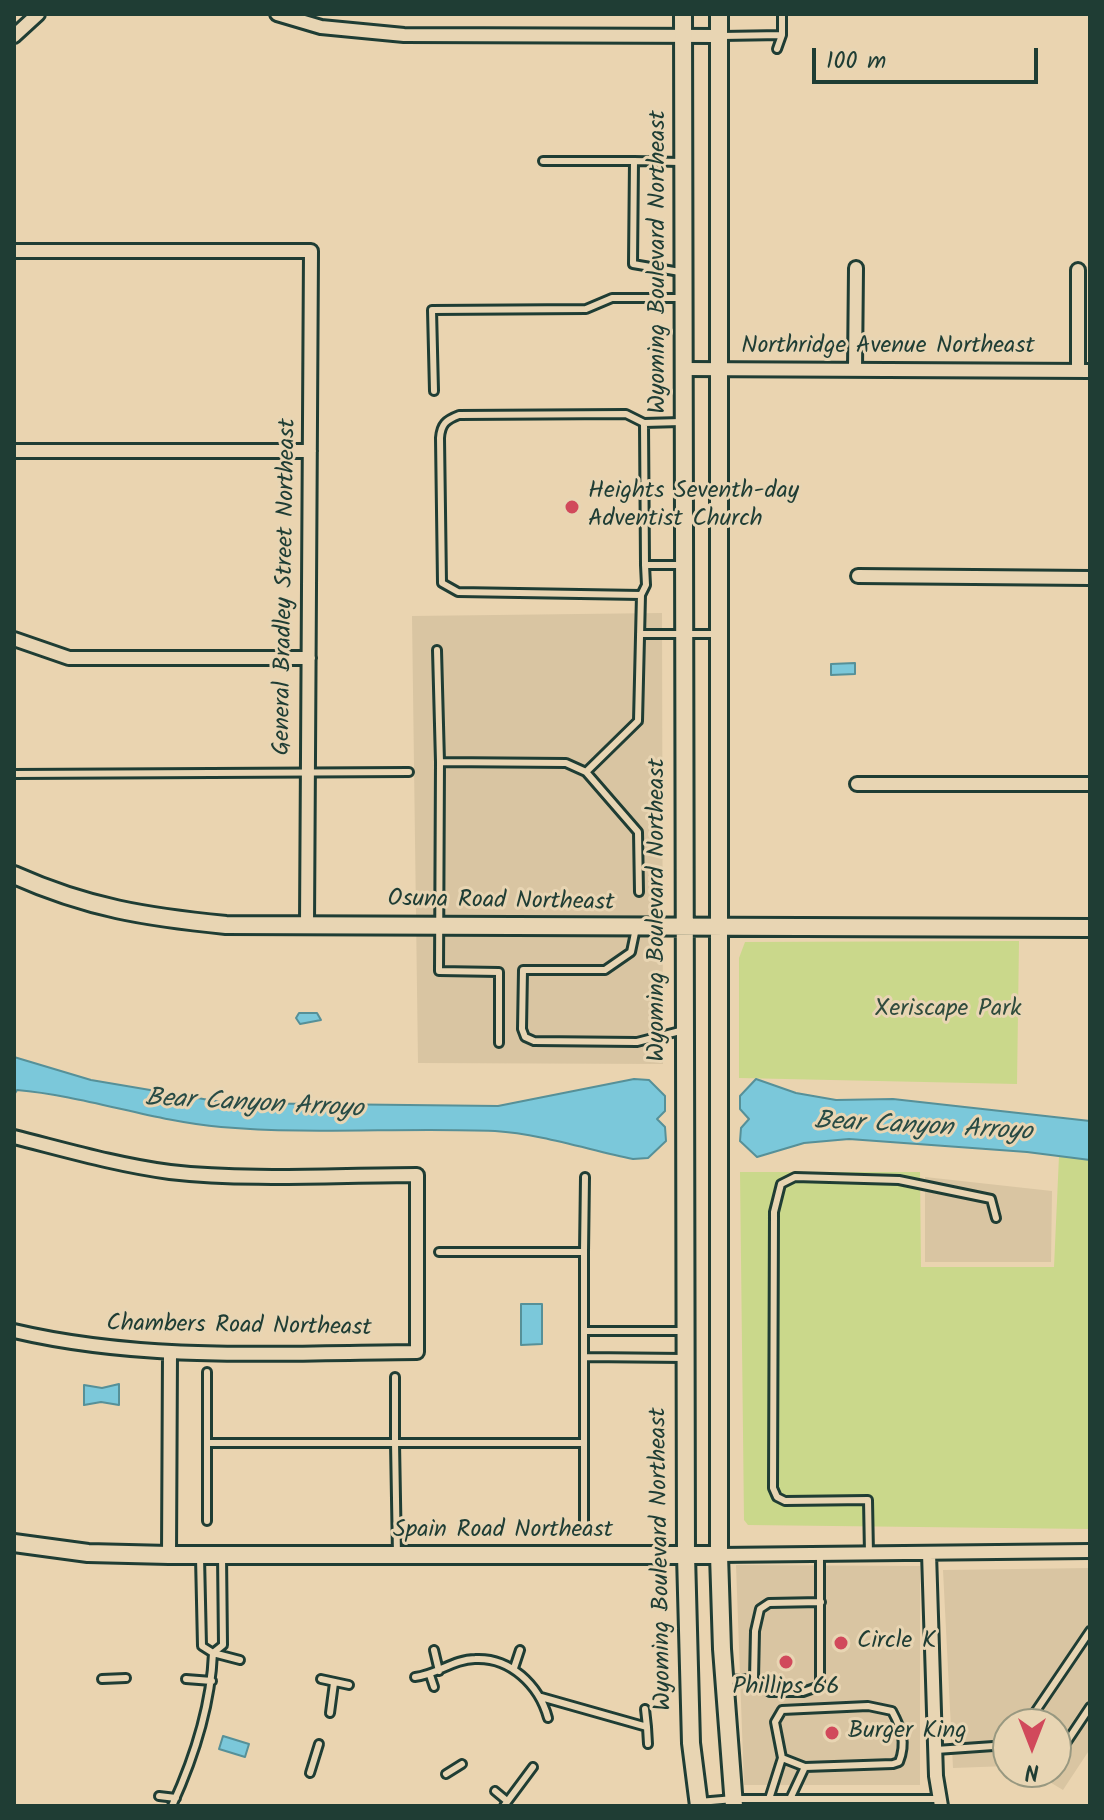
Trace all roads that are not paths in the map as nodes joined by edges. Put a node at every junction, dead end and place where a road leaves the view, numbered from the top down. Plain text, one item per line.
1 (38, 14) edge
2 (277, 14) edge
3 (683, 14) edge
4 (719, 14) edge
5 (782, 14) edge
6 (684, 35) junction
7 (782, 35) junction
8 (14, 36) edge
9 (719, 36) junction
10 (777, 49) dead end
11 (543, 161) dead end
12 (634, 161) junction
13 (682, 162) junction
14 (14, 251) edge
15 (856, 268) dead end
16 (1078, 270) dead end
17 (684, 272) junction
18 (684, 298) junction
19 (685, 369) junction
20 (721, 369) junction
21 (855, 370) junction
22 (1084, 371) edge
23 (434, 391) dead end
24 (684, 422) junction
25 (644, 423) junction
26 (14, 451) edge
27 (310, 451) junction
28 (645, 565) junction
29 (683, 565) junction
30 (858, 576) dead end
31 (1090, 578) edge
32 (641, 595) junction
33 (640, 634) junction
34 (682, 634) junction
35 (720, 634) junction
36 (14, 639) edge
37 (437, 650) dead end
38 (309, 658) junction
39 (440, 762) junction
40 (409, 772) dead end
41 (586, 772) junction
42 (14, 774) edge
43 (307, 774) junction
44 (857, 784) dead end
45 (1090, 784) edge
46 (14, 875) edge
47 (639, 892) dead end
48 (307, 924) junction
49 (439, 926) junction
50 (636, 928) junction
51 (1090, 928) edge
52 (684, 929) junction
53 (719, 929) junction
54 (684, 1030) junction
55 (499, 1043) dead end
56 (14, 1137) edge
57 (585, 1177) dead end
58 (996, 1218) dead end
59 (439, 1252) dead end
60 (584, 1252) junction
61 (14, 1331) edge
62 (584, 1331) junction
63 (684, 1331) junction
64 (170, 1353) junction
65 (584, 1357) junction
66 (684, 1358) junction
67 (207, 1372) dead end
68 (395, 1377) dead end
69 (207, 1443) junction
70 (395, 1443) junction
71 (584, 1443) junction
72 (207, 1521) dead end
73 (584, 1522) dead end
74 (14, 1543) edge
75 (1090, 1551) edge
76 (929, 1553) junction
77 (820, 1554) junction
78 (869, 1554) junction
79 (169, 1555) junction
80 (222, 1555) junction
81 (686, 1555) junction
82 (719, 1555) junction
83 (200, 1556) junction
84 (397, 1557) junction
85 (821, 1602) junction
86 (1090, 1631) edge
87 (434, 1650) dead end
88 (520, 1650) dead end
89 (213, 1653) junction
90 (240, 1660) dead end
91 (514, 1668) junction
92 (439, 1671) junction
93 (430, 1675) junction
94 (415, 1677) dead end
95 (126, 1678) dead end
96 (102, 1679) dead end
97 (186, 1679) dead end
98 (321, 1679) dead end
99 (754, 1679) junction
100 (724, 1680) junction
101 (212, 1681) junction
102 (334, 1683) junction
103 (349, 1685) dead end
104 (434, 1687) dead end
105 (776, 1692) junction
106 (541, 1697) junction
107 (1090, 1707) edge
108 (1038, 1708) edge
109 (645, 1709) dead end
110 (782, 1710) junction
111 (330, 1713) dead end
112 (548, 1718) dead end
113 (647, 1727) junction
114 (1072, 1734) edge
115 (319, 1744) dead end
116 (648, 1744) dead end
117 (992, 1746) edge
118 (936, 1750) junction
119 (782, 1758) junction
120 (462, 1764) dead end
121 (533, 1767) dead end
122 (805, 1767) junction
123 (310, 1773) dead end
124 (446, 1774) dead end
125 (495, 1791) dead end
126 (159, 1796) dead end
127 (176, 1798) junction
128 (769, 1799) junction
129 (790, 1799) junction
130 (734, 1802) edge
131 (940, 1802) edge
132 (506, 1804) edge
133 (699, 1804) edge
134 (172, 1806) edge

1 - 8 street
2 - 6 street
3 - 6 main road, Wyoming Boulevard Northeast
4 - 9 main road
5 - 7 lane
6 - 9 street
6 - 13 main road, Wyoming Boulevard Northeast
7 - 9 lane
7 - 10 lane
9 - 20 main road
11 - 12 lane
12 - 13 lane
12 - 17 lane
13 - 17 main road, Wyoming Boulevard Northeast
14 - 27 street, General Bradley Street Northeast
15 - 21 street
16 - 22 street
17 - 18 main road, Wyoming Boulevard Northeast
18 - 19 main road, Wyoming Boulevard Northeast
18 - 23 lane
19 - 20 street, Northridge Avenue Northeast
19 - 24 main road, Wyoming Boulevard Northeast
20 - 21 street, Northridge Avenue Northeast
20 - 35 main road
21 - 22 street, Northridge Avenue Northeast
24 - 25 lane
24 - 29 main road, Wyoming Boulevard Northeast
25 - 28 lane
25 - 32 lane
26 - 27 street
27 - 38 street, General Bradley Street Northeast
28 - 29 lane
28 - 32 lane
29 - 34 main road, Wyoming Boulevard Northeast
30 - 31 street
32 - 33 lane
33 - 34 lane
33 - 41 lane
34 - 35 lane
34 - 52 main road, Wyoming Boulevard Northeast
35 - 53 main road
36 - 38 street
37 - 39 lane
38 - 43 street, General Bradley Street Northeast
39 - 41 lane
39 - 49 lane
40 - 43 lane
41 - 47 lane
42 - 43 lane
43 - 48 street, General Bradley Street Northeast
44 - 45 street
46 - 48 main road, Osuna Road Northeast
48 - 49 main road, Osuna Road Northeast
49 - 50 main road, Osuna Road Northeast
49 - 55 lane
50 - 52 main road, Osuna Road Northeast
50 - 54 lane
51 - 53 main road, Osuna Road Northeast
52 - 53 main road, Osuna Road Northeast
52 - 54 main road, Wyoming Boulevard Northeast
53 - 82 main road
54 - 63 main road, Wyoming Boulevard Northeast
56 - 64 street, Chambers Road Northeast
57 - 60 lane
58 - 78 lane
59 - 60 lane
60 - 62 lane
61 - 64 street, Chambers Road Northeast
62 - 63 lane
62 - 65 lane
63 - 66 main road, Wyoming Boulevard Northeast
64 - 79 street
65 - 66 lane
65 - 71 lane
66 - 81 main road, Wyoming Boulevard Northeast
67 - 69 lane
68 - 70 lane
69 - 70 lane
69 - 72 lane
70 - 71 lane
70 - 84 lane
71 - 73 lane
74 - 79 main road, Spain Road Northeast
75 - 76 street, Spain Road Northeast
76 - 78 street, Spain Road Northeast
76 - 118 street
77 - 78 street, Spain Road Northeast
77 - 82 street, Spain Road Northeast
77 - 85 lane
79 - 83 main road, Spain Road Northeast
80 - 83 main road, Spain Road Northeast
80 - 84 main road, Spain Road Northeast
80 - 89 lane
81 - 82 main road, Spain Road Northeast
81 - 84 main road, Spain Road Northeast
81 - 133 main road, Wyoming Boulevard Northeast
82 - 100 main road
83 - 89 lane
85 - 99 lane
85 - 105 lane
86 - 108 lane
87 - 92 lane
88 - 91 lane
89 - 90 lane
89 - 101 lane
91 - 92 lane
91 - 106 lane
92 - 93 lane
93 - 94 lane
93 - 104 lane
95 - 96 lane
97 - 101 lane
98 - 102 lane
99 - 100 lane
99 - 105 lane
100 - 130 main road
101 - 127 lane
102 - 103 lane
102 - 111 lane
105 - 110 lane
106 - 112 lane
106 - 113 lane
107 - 114 lane
109 - 113 lane
110 - 119 lane
110 - 122 lane
113 - 116 lane
115 - 123 lane
117 - 118 lane
118 - 131 street
119 - 122 lane
119 - 128 lane
120 - 124 lane
121 - 132 lane
122 - 129 lane
125 - 132 lane
126 - 127 lane
127 - 134 lane
128 - 129 lane
128 - 130 lane
129 - 131 lane
130 - 133 lane

